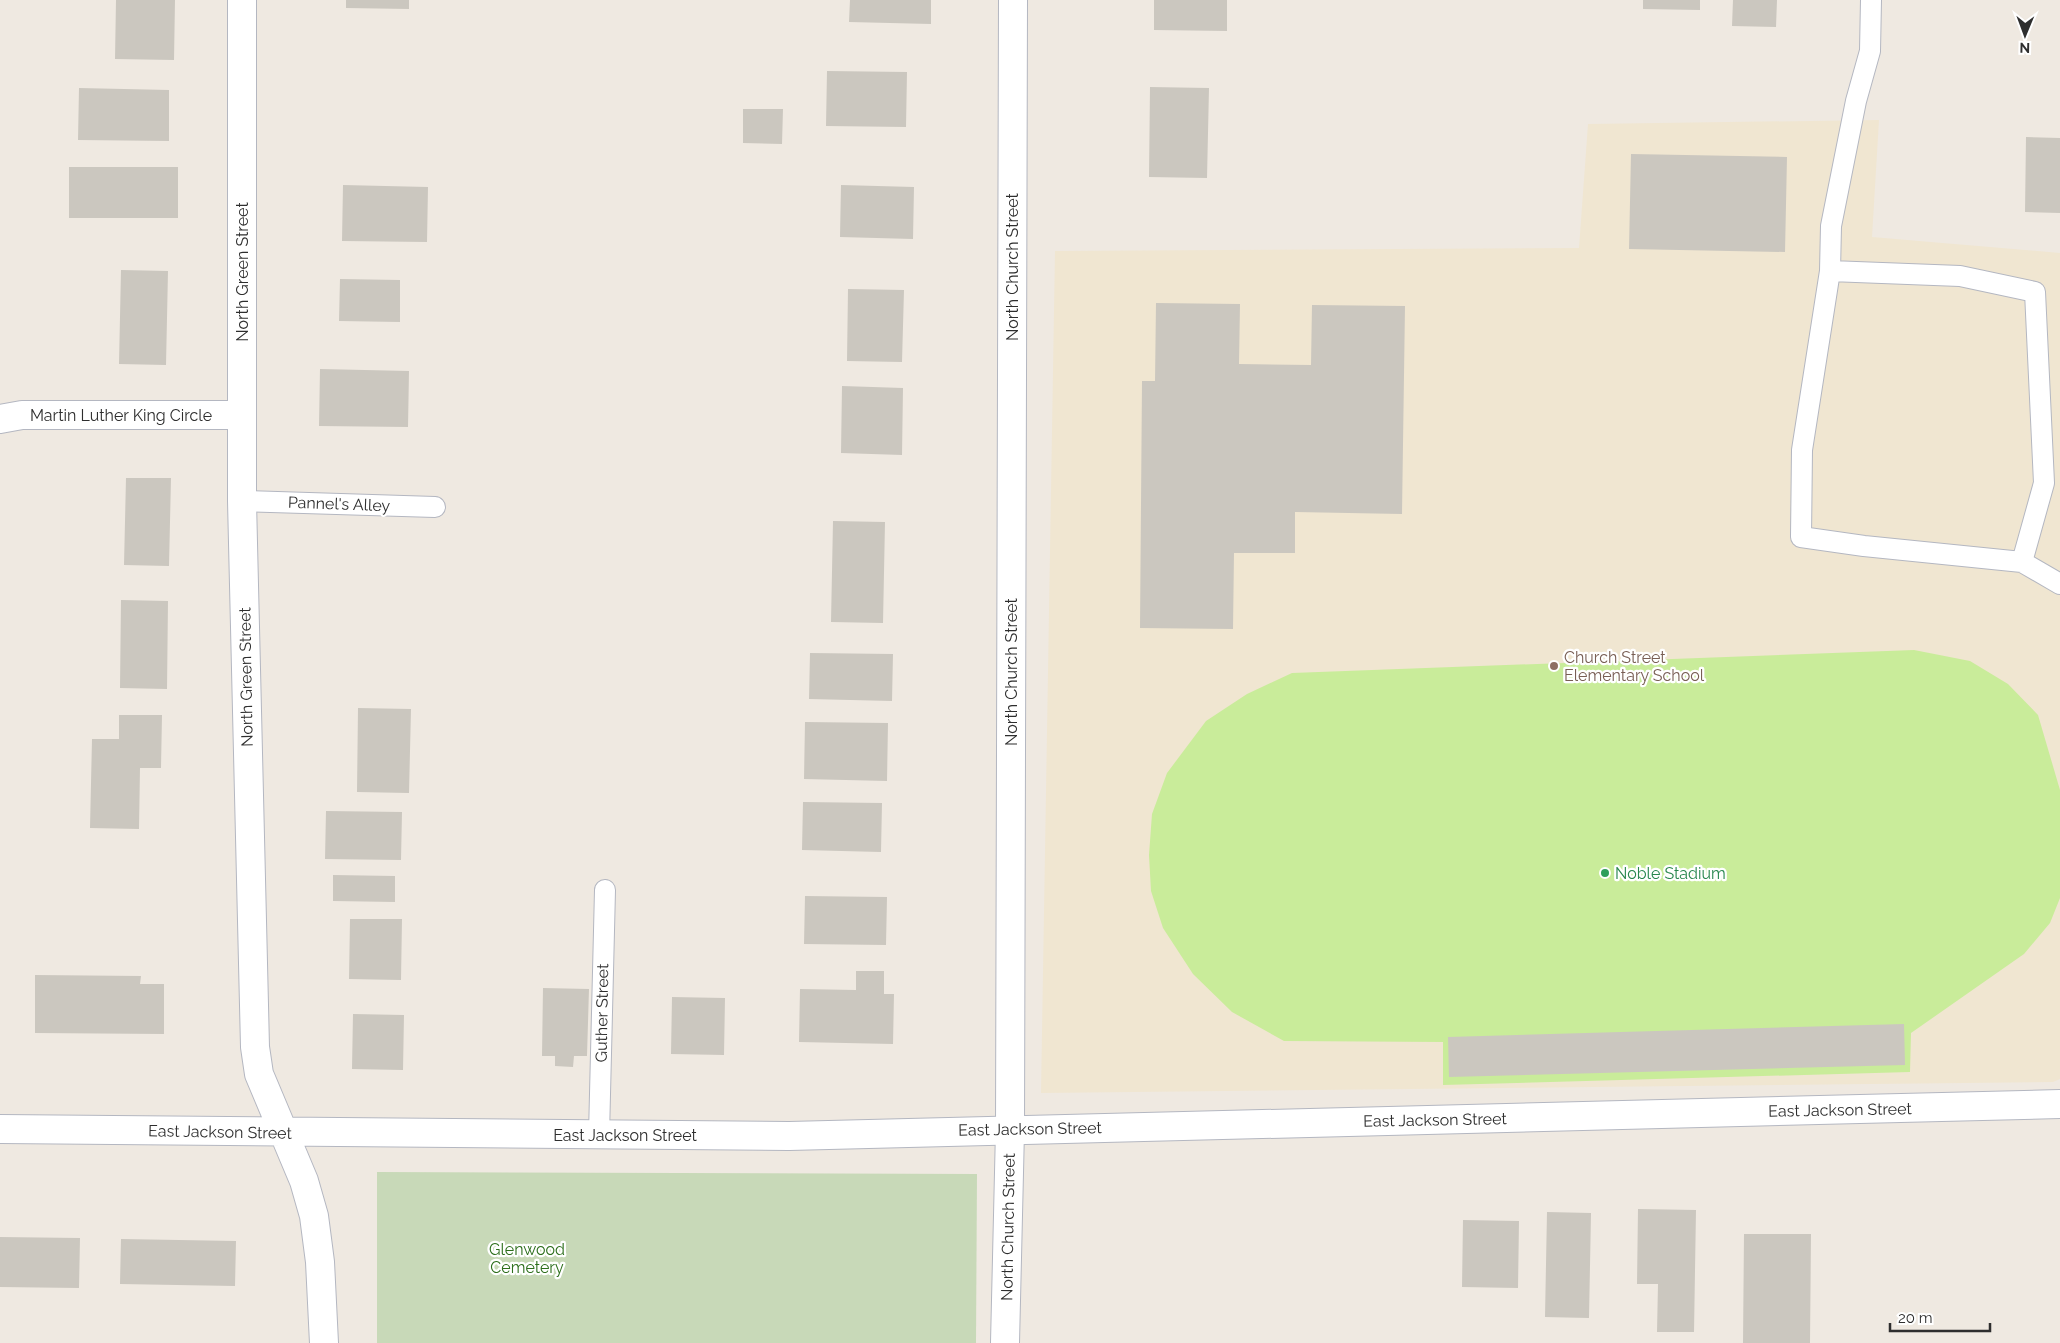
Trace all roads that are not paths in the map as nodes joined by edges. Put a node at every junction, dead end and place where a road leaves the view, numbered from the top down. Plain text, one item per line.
1 (242, 0) edge
2 (1013, 0) edge
3 (1871, 0) edge
4 (1830, 271) junction
5 (242, 415) junction
6 (0, 419) edge
7 (242, 501) junction
8 (435, 508) dead end
9 (2022, 562) junction
10 (2060, 584) edge
11 (605, 890) dead end
12 (2060, 1104) edge
13 (0, 1129) edge
14 (1010, 1130) junction
15 (284, 1133) junction
16 (599, 1135) junction
17 (324, 1343) edge
18 (1005, 1343) edge

1 - 5 street, North Green Street
2 - 14 street, North Church Street
3 - 4 lane
4 - 9 lane
4 - 9 lane
5 - 6 street, Martin Luther King Circle
5 - 7 street, North Green Street
7 - 8 lane, Pannel's Alley
7 - 15 street, North Green Street
9 - 10 lane
11 - 16 lane, Guther Street
12 - 14 street, East Jackson Street
13 - 15 street, East Jackson Street
14 - 16 street, East Jackson Street
14 - 18 street, North Church Street
15 - 16 street, East Jackson Street
15 - 17 street, North Green Street

